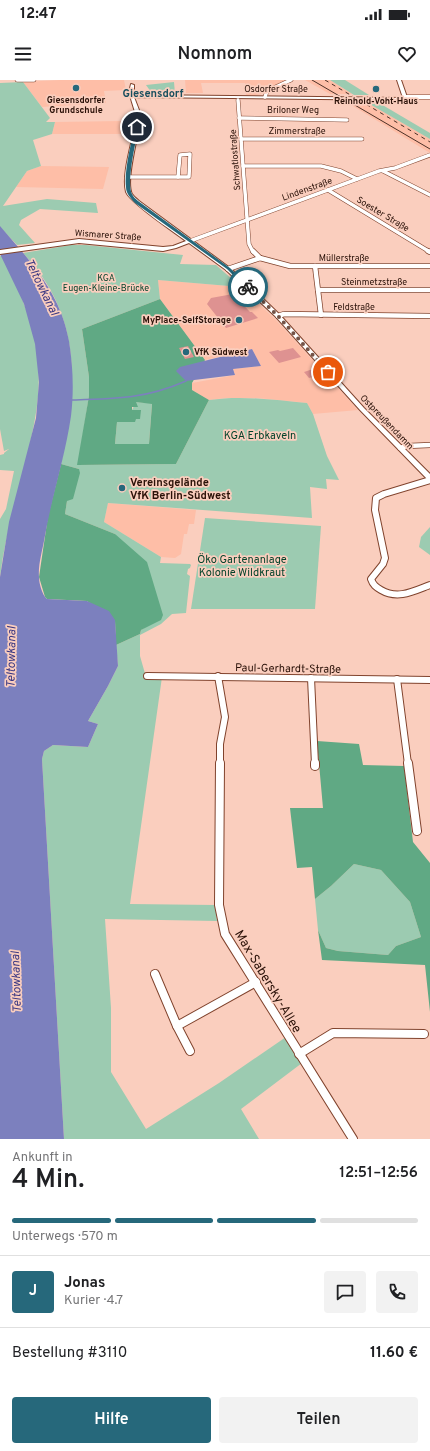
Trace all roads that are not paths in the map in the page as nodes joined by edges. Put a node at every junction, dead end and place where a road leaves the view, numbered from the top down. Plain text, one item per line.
1 (17, 80) edge
2 (34, 80) edge
3 (130, 80) edge
4 (291, 80) edge
5 (398, 80) edge
6 (132, 85) junction
7 (139, 97) junction
8 (265, 97) junction
9 (132, 98) junction
10 (406, 98) junction
11 (430, 98) edge
12 (238, 100) dead end
13 (137, 110) junction
14 (239, 118) junction
15 (347, 120) dead end
16 (241, 139) junction
17 (354, 140) dead end
18 (430, 155) edge
19 (243, 166) junction
20 (383, 171) junction
21 (129, 177) junction
22 (178, 177) junction
23 (356, 179) junction
24 (328, 190) junction
25 (430, 195) edge
26 (247, 220) junction
27 (190, 241) junction
28 (0, 252) edge
29 (430, 252) edge
30 (260, 258) junction
31 (315, 266) junction
32 (430, 266) edge
33 (228, 268) junction
34 (318, 290) junction
35 (430, 290) edge
36 (321, 315) junction
37 (278, 316) junction
38 (430, 316) edge
39 (430, 445) edge
40 (400, 448) junction
41 (430, 479) edge
42 (430, 585) edge
43 (146, 676) dead end
44 (218, 676) junction
45 (311, 678) junction
46 (397, 679) junction
47 (430, 680) edge
48 (315, 766) dead end
49 (417, 832) dead end
50 (155, 974) dead end
51 (256, 982) junction
52 (177, 1026) junction
53 (424, 1034) dead end
54 (190, 1051) dead end
55 (299, 1054) junction
56 (353, 1139) edge

1 - 2 street
3 - 6 main road, Ostpreußendamm
4 - 8 street
5 - 10 main road
6 - 7 main road, Ostpreußendamm
6 - 9 main road, Ostpreußendamm
7 - 8 main road, Osdorfer Straße
7 - 9 main road, Osdorfer Straße
7 - 13 main road, Ostpreußendamm
8 - 10 main road, Osdorfer Straße
9 - 13 main road, Ostpreußendamm
10 - 11 street, Osdorfer Straße
12 - 14 street, Schwatlostraße
13 - 21 main road, Ostpreußendamm
14 - 15 street, Briloner Weg
14 - 16 street, Schwatlostraße
16 - 17 street, Zimmerstraße
16 - 19 street, Schwatlostraße
18 - 20 street, Lindenstraße
19 - 23 street
19 - 26 street, Schwatlostraße
20 - 23 street, Lindenstraße
20 - 25 street
21 - 22 street
21 - 27 main road, Ostpreußendamm
22 - 22 street
23 - 24 street, Lindenstraße
24 - 26 street, Lindenstraße
24 - 29 street, Soester Straße
26 - 27 street, Lindenstraße
26 - 30 street
27 - 28 main road, Wismarer Straße
27 - 33 main road, Ostpreußendamm
30 - 31 street, Müllerstraße
30 - 33 street
31 - 32 street, Müllerstraße
31 - 34 street
33 - 37 main road, Ostpreußendamm
34 - 35 street, Steinmetzstraße
34 - 36 street
36 - 37 street, Feldstraße
36 - 38 street, Feldstraße
37 - 40 main road, Ostpreußendamm
39 - 40 street
40 - 41 main road, Ostpreußendamm
41 - 42 street, Ostpreußendamm
43 - 44 street, Paul-Gerhardt-Straße
44 - 45 street, Paul-Gerhardt-Straße
44 - 51 street, Max-Sabersky-Allee
45 - 46 street, Paul-Gerhardt-Straße
45 - 48 street
46 - 47 street, Paul-Gerhardt-Straße
46 - 49 street
50 - 52 street
51 - 52 street
51 - 55 street, Max-Sabersky-Allee
52 - 54 street
53 - 55 street
55 - 56 street, Max-Sabersky-Allee

